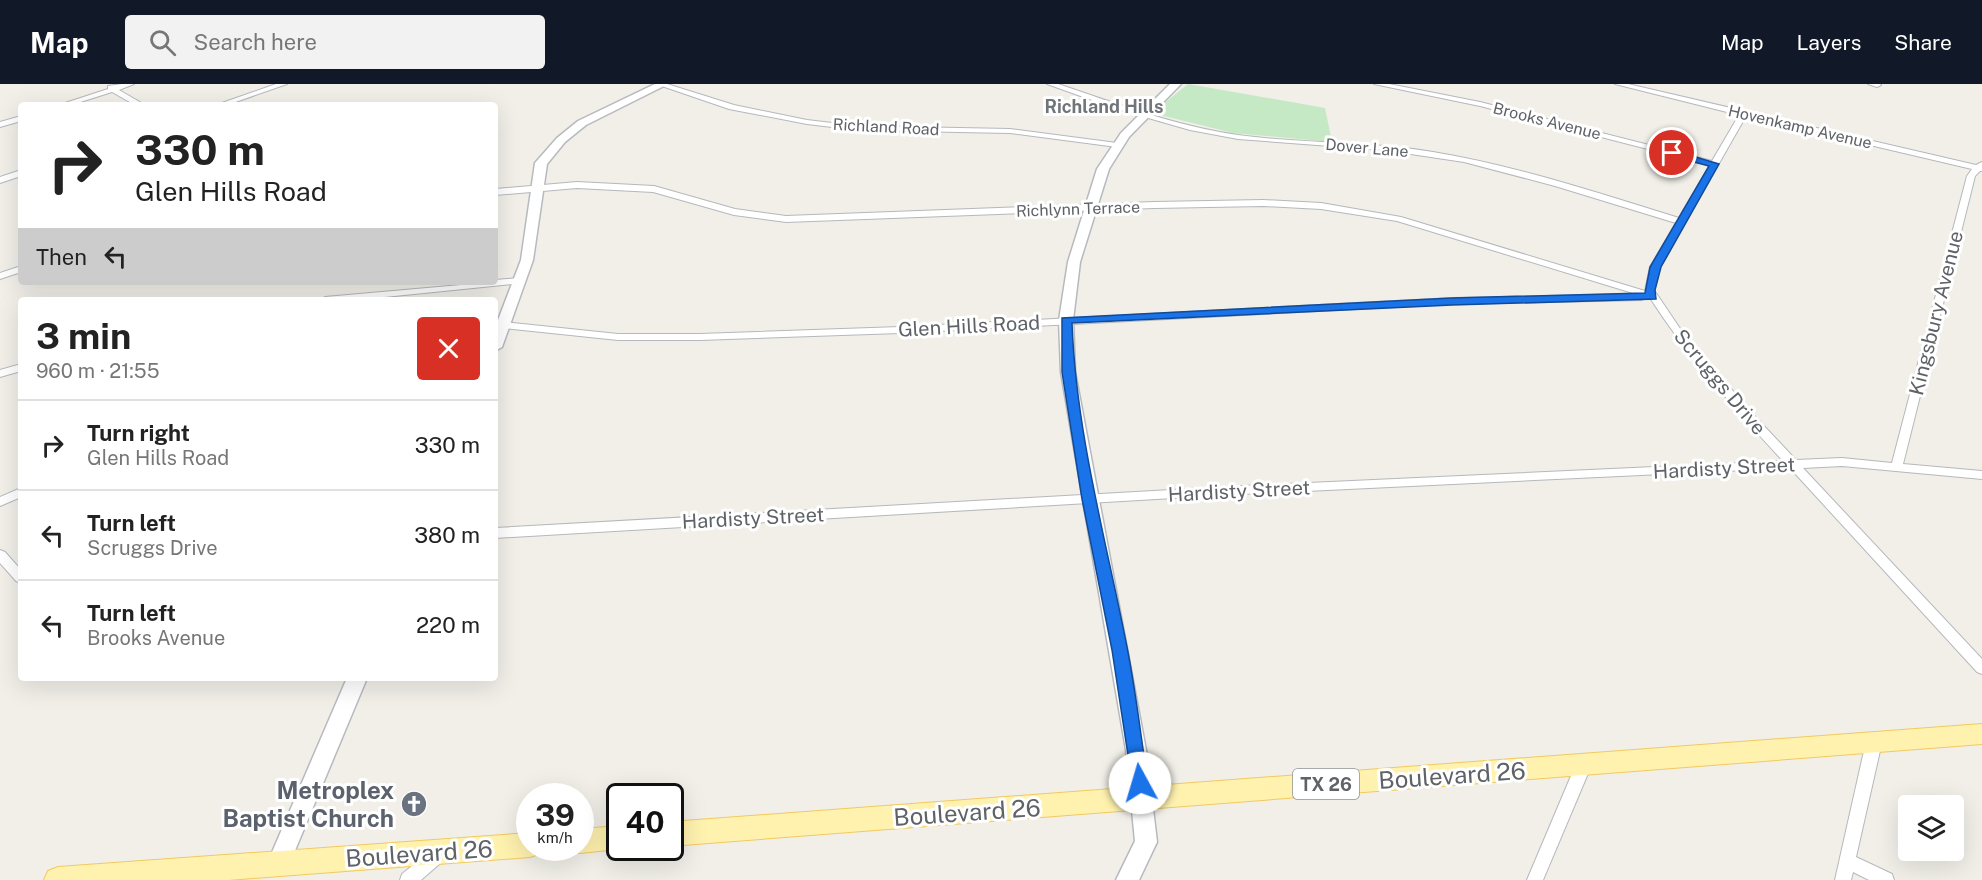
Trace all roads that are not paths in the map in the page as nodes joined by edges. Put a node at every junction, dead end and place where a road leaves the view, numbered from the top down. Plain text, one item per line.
1 (105, 84) edge
2 (130, 84) edge
3 (283, 84) edge
4 (661, 84) edge
5 (1051, 84) edge
6 (1176, 84) edge
7 (1378, 84) edge
8 (1619, 84) edge
9 (114, 89) junction
10 (73, 102) edge
11 (136, 102) edge
12 (229, 102) edge
13 (1145, 114) junction
14 (1743, 115) junction
15 (18, 119) edge
16 (0, 125) edge
17 (1117, 145) junction
18 (1714, 164) junction
19 (1980, 166) edge
20 (18, 173) edge
21 (0, 180) edge
22 (537, 188) junction
23 (498, 192) edge
24 (1089, 208) junction
25 (1682, 222) junction
26 (18, 271) edge
27 (0, 276) edge
28 (519, 281) junction
29 (498, 283) edge
30 (478, 285) edge
31 (1652, 296) junction
32 (356, 297) edge
33 (1066, 320) junction
34 (503, 325) junction
35 (498, 338) edge
36 (18, 368) edge
37 (0, 374) edge
38 (1792, 464) junction
39 (1897, 466) junction
40 (1982, 475) edge
41 (18, 493) edge
42 (1089, 499) junction
43 (0, 502) edge
44 (498, 533) edge
45 (0, 555) edge
46 (18, 575) edge
47 (1982, 668) edge
48 (356, 681) edge
49 (1982, 734) edge
50 (1874, 742) junction
51 (1584, 764) junction
52 (1141, 799) junction
53 (684, 833) edge
54 (516, 846) edge
55 (441, 852) junction
56 (1847, 861) junction
57 (278, 864) junction
58 (58, 880) edge
59 (408, 880) edge
60 (1127, 880) edge
61 (1535, 880) edge
62 (1843, 880) edge
63 (1886, 880) edge

1 - 9 street
2 - 9 street
3 - 12 street
4 - 17 street, Richland Road
4 - 22 street
5 - 13 street, Dover Lane
6 - 13 street
7 - 18 street, Brooks Avenue
8 - 14 street, Hovenkamp Avenue
9 - 10 street
9 - 11 street
13 - 17 street
13 - 25 street, Dover Lane
14 - 18 street
14 - 19 street, Hovenkamp Avenue
15 - 16 street
17 - 24 street
18 - 25 street
19 - 39 street, Kingsbury Avenue
20 - 21 street
22 - 23 street, Richlynn Terrace
22 - 24 street, Richlynn Terrace
22 - 28 street
24 - 31 street, Richlynn Terrace
24 - 33 street
25 - 31 street
26 - 27 street
28 - 29 street
28 - 34 street
30 - 32 street
31 - 33 street, Glen Hills Road
31 - 38 street, Scruggs Drive
33 - 34 street, Glen Hills Road
33 - 42 street
34 - 35 street
36 - 37 street
38 - 39 street, Hardisty Street
38 - 42 street, Hardisty Street
38 - 47 street, Scruggs Drive
39 - 40 street, Hardisty Street
41 - 43 street
42 - 44 street, Hardisty Street
42 - 52 street
45 - 46 street
48 - 57 street
49 - 50 main road, Boulevard 26 / TX 26
50 - 51 main road, Boulevard 26 / TX 26
50 - 56 street
51 - 52 main road, Boulevard 26 / TX 26
51 - 61 street
52 - 53 main road, Boulevard 26 / TX 26
52 - 60 street
54 - 55 main road, Boulevard 26
55 - 57 main road, Boulevard 26
55 - 59 street
56 - 62 street
56 - 63 street
57 - 58 main road, Boulevard 26

